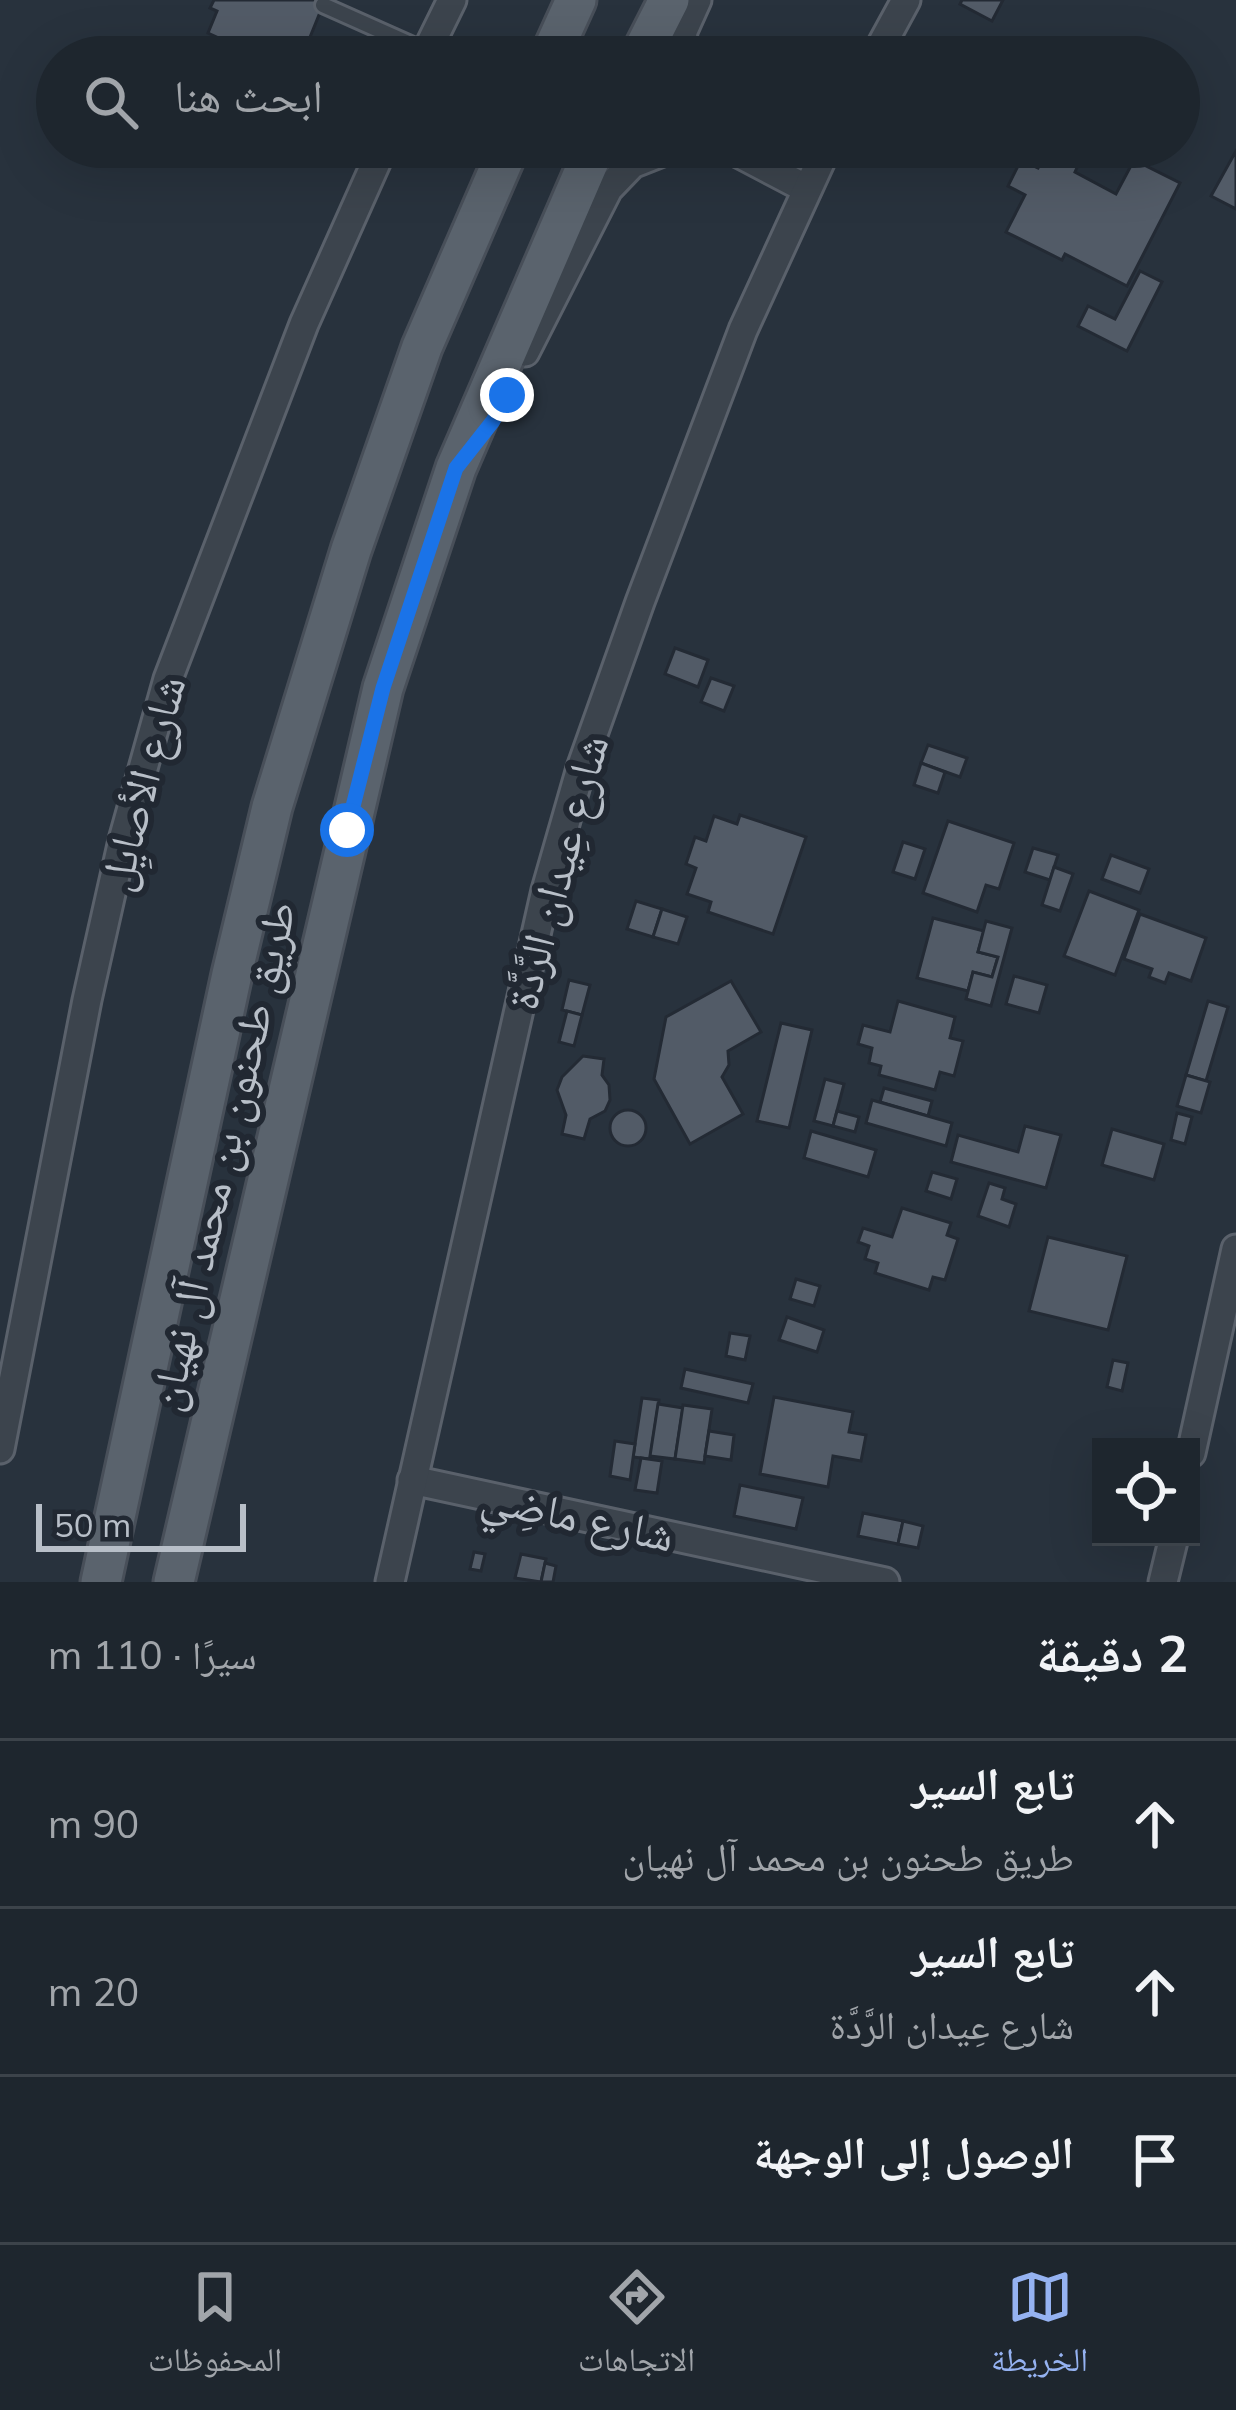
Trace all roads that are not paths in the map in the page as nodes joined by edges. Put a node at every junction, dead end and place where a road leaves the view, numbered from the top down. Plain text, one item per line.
1 (452, 0) edge
2 (576, 0) edge
3 (669, 0) edge
4 (697, 0) edge
5 (906, 0) edge
6 (323, 5) dead end
7 (388, 36) edge
8 (434, 36) edge
9 (560, 36) edge
10 (651, 36) edge
11 (683, 36) edge
12 (886, 36) edge
13 (374, 168) edge
14 (500, 168) edge
15 (586, 168) edge
16 (628, 168) edge
17 (766, 168) edge
18 (816, 168) edge
19 (805, 188) junction
20 (456, 468) junction
21 (1236, 1250) edge
22 (1222, 1373) edge
23 (1197, 1438) edge
24 (0, 1449) edge
25 (412, 1480) junction
26 (1172, 1546) edge
27 (101, 1582) edge
28 (175, 1582) edge
29 (390, 1582) edge
30 (885, 1582) edge
31 (1163, 1582) edge

1 - 8 street
2 - 9 main road
3 - 10 main road
4 - 11 street
5 - 12 street
6 - 7 lane
13 - 24 street, شارع الأصايِل
14 - 27 main road, طريق طحنون بن محمد آل نهيان
15 - 20 main road, طريق طحنون بن محمد آل نهيان
16 - 20 street
17 - 19 street
18 - 19 street, شارع عِيدان الرَّدَّة
19 - 25 street, شارع عِيدان الرَّدَّة
20 - 28 main road, طريق طحنون بن محمد آل نهيان
21 - 22 street
22 - 23 street
25 - 29 street, شارع عِيدان الرَّدَّة
25 - 30 street, شارع ماضِي
26 - 31 street

